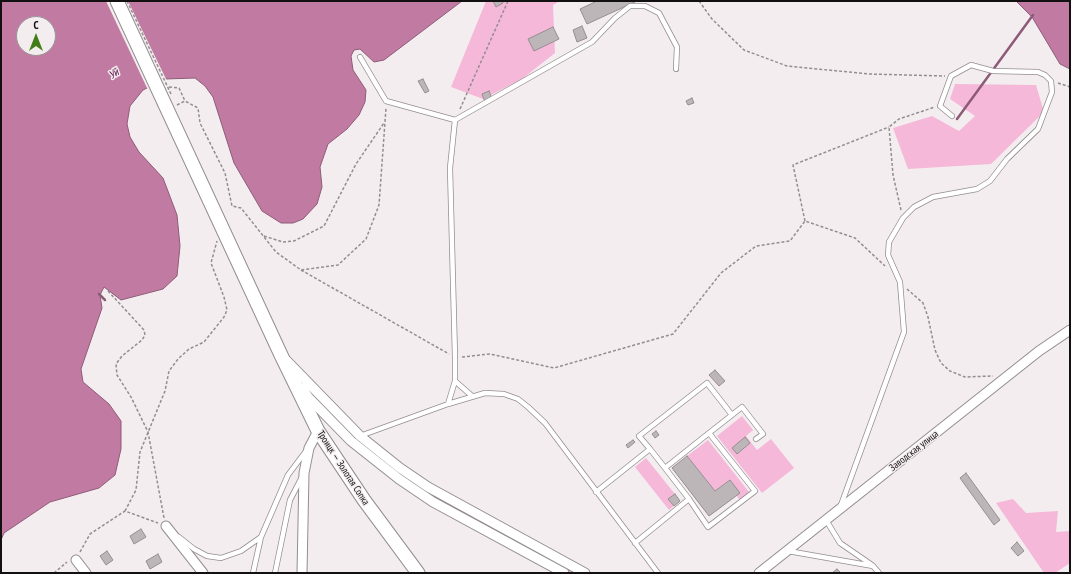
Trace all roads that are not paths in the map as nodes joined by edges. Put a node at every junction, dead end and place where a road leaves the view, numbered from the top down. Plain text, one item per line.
1 (117, 1) edge
2 (360, 56) dead end
3 (676, 69) dead end
4 (952, 116) dead end
5 (455, 120) junction
6 (1070, 330) edge
7 (281, 355) junction
8 (454, 381) junction
9 (472, 396) junction
10 (448, 404) junction
11 (732, 415) junction
12 (318, 431) junction
13 (709, 433) junction
14 (360, 436) junction
15 (756, 439) dead end
16 (309, 448) junction
17 (650, 450) junction
18 (665, 468) junction
19 (304, 473) junction
20 (596, 492) junction
21 (689, 499) junction
22 (840, 509) junction
23 (826, 520) junction
24 (166, 526) joint
25 (261, 537) junction
26 (635, 543) junction
27 (788, 551) junction
28 (76, 560) road end
29 (873, 566) junction
30 (86, 573) edge
31 (203, 573) edge
32 (253, 573) edge
33 (275, 573) edge
34 (302, 573) edge
35 (418, 573) edge
36 (564, 573) edge
37 (585, 573) edge
38 (658, 573) edge
39 (759, 573) edge
40 (877, 573) edge

1 - 7 street, Троицк — Золотая Сопка
2 - 5 lane
3 - 5 lane
4 - 22 lane
5 - 8 lane
6 - 22 street, Заводская улица
7 - 12 street, Троицк — Золотая Сопка
7 - 14 street
7 - 36 street
8 - 9 lane
8 - 10 lane
9 - 10 lane
9 - 20 lane
10 - 14 lane
11 - 13 lane
11 - 15 lane
11 - 17 lane
12 - 16 street
12 - 35 street, Троицк — Золотая Сопка
13 - 18 lane
13 - 21 lane
14 - 37 street
16 - 19 street
16 - 25 lane
17 - 18 lane
17 - 20 lane
18 - 21 lane
19 - 33 lane
19 - 34 street
20 - 26 lane
21 - 26 lane
22 - 23 street, Заводская улица
23 - 27 street, Заводская улица
23 - 29 lane
24 - 25 lane
24 - 31 street
25 - 32 lane
26 - 38 lane
27 - 29 lane
27 - 39 street, Заводская улица
28 - 30 street
29 - 40 lane

